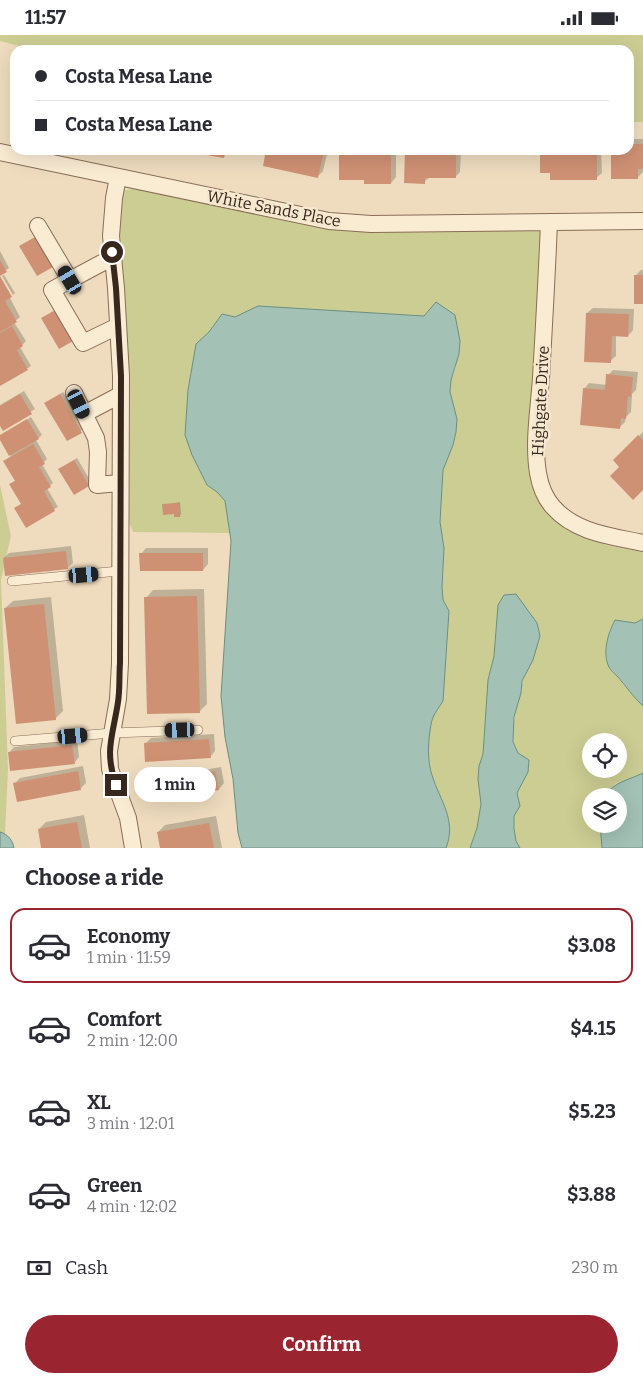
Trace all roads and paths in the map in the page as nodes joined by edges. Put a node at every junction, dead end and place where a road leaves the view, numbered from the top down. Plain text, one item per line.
1 (14, 155) edge
2 (118, 177) junction
3 (643, 221) edge
4 (549, 222) junction
5 (38, 226) dead end
6 (112, 257) junction
7 (70, 280) junction
8 (118, 326) junction
9 (74, 393) dead end
10 (120, 395) junction
11 (84, 414) junction
12 (119, 483) junction
13 (643, 543) edge
14 (120, 571) junction
15 (12, 581) dead end
16 (198, 730) dead end
17 (112, 733) junction
18 (15, 741) dead end
19 (133, 848) edge

1 - 2 street, White Sands Place
2 - 4 street, White Sands Place
2 - 6 street
3 - 4 street, White Sands Place
4 - 13 street, Highgate Drive
5 - 7 street
6 - 7 street
6 - 8 street
7 - 8 street
8 - 10 street
9 - 11 street
10 - 11 street
10 - 12 street
11 - 12 street
12 - 14 street
14 - 15 lane
14 - 17 street
16 - 17 lane
17 - 18 lane
17 - 19 street

